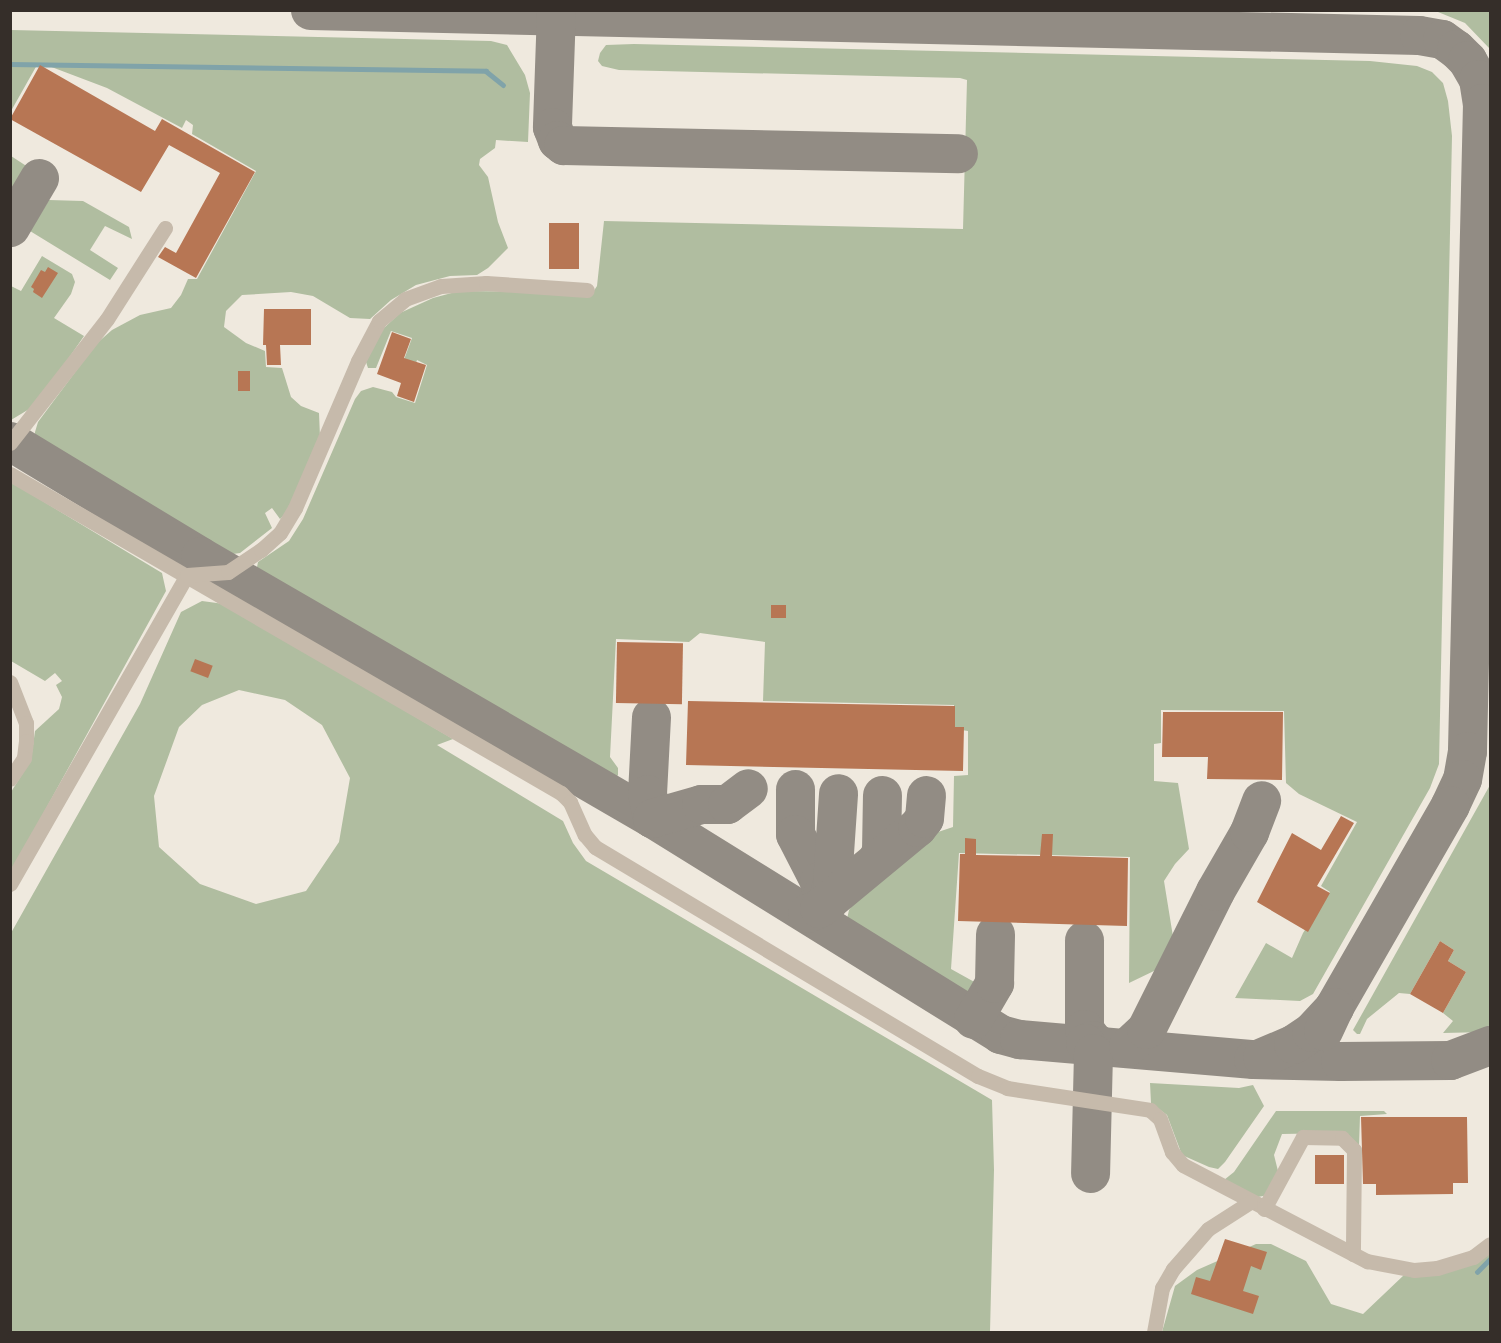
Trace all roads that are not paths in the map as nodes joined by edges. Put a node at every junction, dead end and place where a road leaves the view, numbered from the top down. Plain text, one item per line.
1 (165, 228) dead end
2 (587, 290) dead end
3 (10, 443) edge
4 (10, 474) edge
5 (187, 575) junction
6 (10, 682) edge
7 (10, 779) edge
8 (10, 884) edge
9 (1257, 1205) junction
10 (1491, 1244) edge
11 (1353, 1254) junction
12 (1154, 1332) edge

1 - 3 lane
2 - 5 lane
4 - 5 lane
5 - 8 lane
5 - 9 lane
6 - 7 lane
9 - 11 lane
9 - 11 lane
9 - 12 lane
10 - 11 lane

